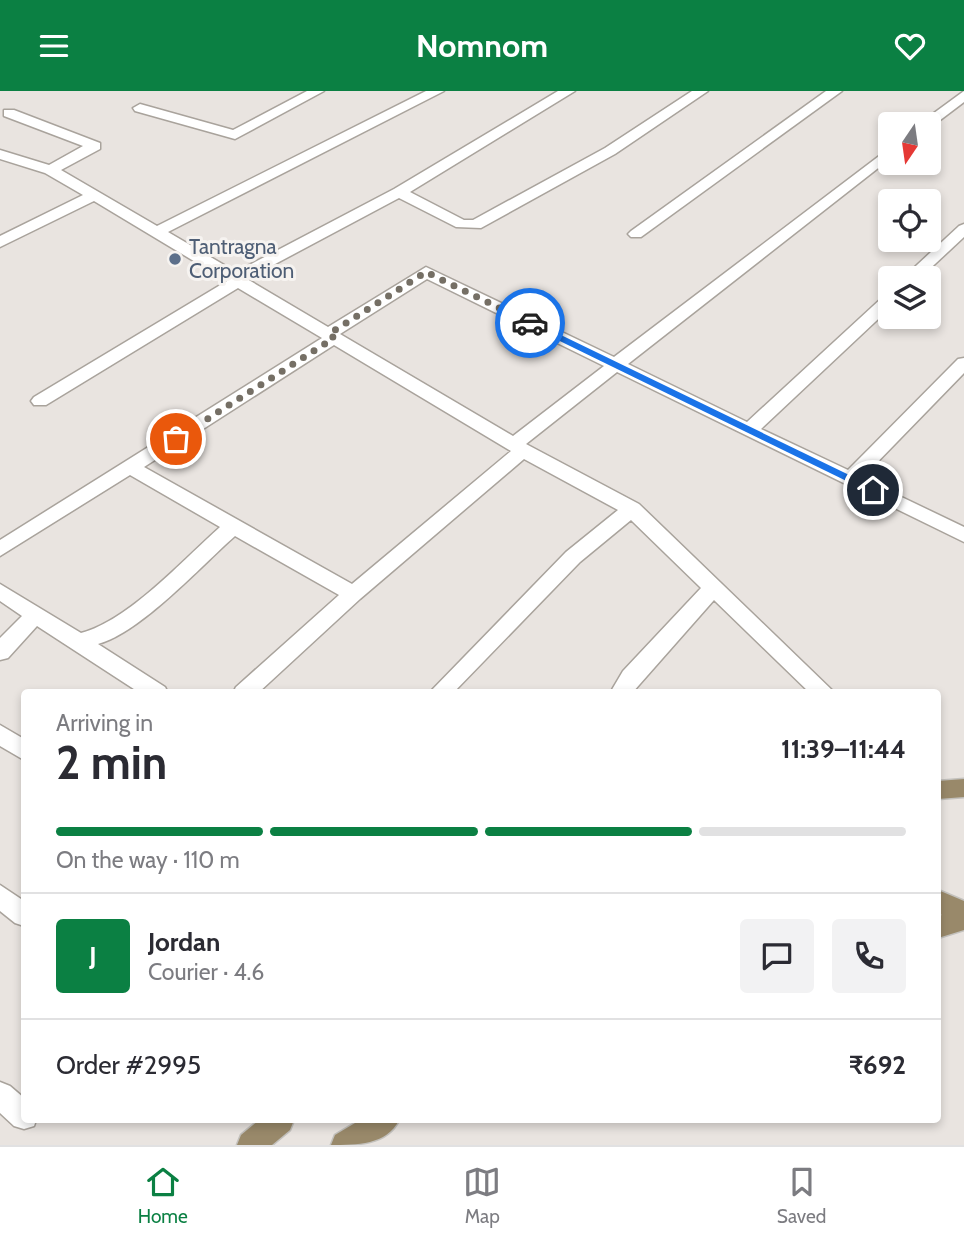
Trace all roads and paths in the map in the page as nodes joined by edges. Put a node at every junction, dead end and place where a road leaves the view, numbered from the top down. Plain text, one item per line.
1 (317, 91) edge
2 (437, 91) edge
3 (568, 91) edge
4 (701, 91) edge
5 (835, 91) edge
6 (964, 95) edge
7 (140, 107) dead end
8 (942, 112) edge
9 (9, 113) dead end
10 (0, 154) edge
11 (878, 161) edge
12 (50, 170) junction
13 (399, 192) junction
14 (94, 195) junction
15 (964, 229) edge
16 (157, 232) junction
17 (636, 234) dead end
18 (0, 242) edge
19 (924, 266) edge
20 (237, 280) junction
21 (878, 309) edge
22 (332, 336) junction
23 (964, 363) edge
24 (616, 365) junction
25 (40, 401) dead end
26 (749, 430) junction
27 (518, 447) junction
28 (130, 467) junction
29 (850, 479) junction
30 (632, 509) junction
31 (234, 525) junction
32 (964, 535) edge
33 (0, 549) edge
34 (714, 587) junction
35 (0, 591) edge
36 (353, 594) junction
37 (0, 609) edge
38 (36, 614) junction
39 (0, 652) edge
40 (151, 689) edge
41 (248, 689) edge
42 (444, 689) edge
43 (624, 689) edge
44 (820, 689) edge
45 (0, 734) edge
46 (21, 749) edge
47 (964, 787) edge
48 (941, 790) edge
49 (0, 896) edge
50 (941, 902) edge
51 (21, 913) edge
52 (964, 913) edge
53 (964, 919) edge
54 (941, 926) edge
55 (0, 1095) edge
56 (21, 1113) edge
57 (277, 1123) edge
58 (380, 1123) edge
59 (251, 1145) edge
60 (345, 1145) edge

1 - 7 street
2 - 16 street
3 - 13 street
4 - 13 street
5 - 17 street
6 - 8 street
9 - 12 street
10 - 12 street
11 - 24 street
12 - 14 street
13 - 20 street
14 - 16 street
14 - 18 street
15 - 19 street
16 - 20 street
20 - 22 street
20 - 25 street
21 - 26 street
22 - 24 street
22 - 27 street
22 - 28 street
23 - 29 street
24 - 26 street
24 - 27 street
26 - 29 street
27 - 30 street
27 - 36 street
28 - 31 street
28 - 33 street
29 - 32 street
30 - 34 street
30 - 42 street
31 - 36 street
31 - 38 street
34 - 43 street
34 - 44 street
35 - 38 street
36 - 41 street
37 - 38 street
38 - 39 street
38 - 40 street
45 - 46 street
47 - 48 main road
49 - 51 street
50 - 52 main road
53 - 54 main road
55 - 56 street
57 - 59 main road
58 - 60 main road

